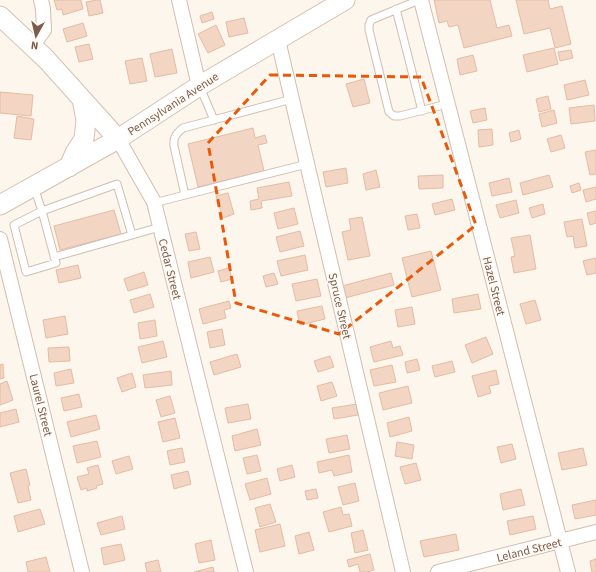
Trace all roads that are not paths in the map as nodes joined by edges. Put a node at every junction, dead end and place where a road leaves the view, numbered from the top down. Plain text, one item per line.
1 (41, 0) edge
2 (179, 0) edge
3 (345, 0) edge
4 (420, 0) edge
5 (396, 9) junction
6 (0, 16) edge
7 (278, 40) junction
8 (32, 46) junction
9 (199, 86) junction
10 (82, 99) junction
11 (292, 99) junction
12 (447, 104) junction
13 (422, 111) junction
14 (214, 120) junction
15 (118, 139) junction
16 (307, 164) junction
17 (69, 167) junction
18 (34, 186) junction
19 (185, 195) junction
20 (154, 203) junction
21 (0, 205) edge
22 (42, 211) junction
23 (160, 228) junction
24 (132, 235) junction
25 (0, 239) edge
26 (54, 257) junction
27 (596, 532) edge
28 (560, 542) junction
29 (82, 572) edge
30 (246, 572) edge
31 (403, 572) edge
32 (438, 572) edge
33 (568, 572) edge

1 - 8 street
2 - 9 street
3 - 7 main road, Pennsylvania Avenue
4 - 5 lane
4 - 12 street, Hazel Street
5 - 13 lane
5 - 13 lane
6 - 8 main road, Cedar Street
7 - 9 main road, Pennsylvania Avenue
7 - 11 street, Spruce Street
8 - 10 main road, Cedar Street
9 - 14 lane
9 - 15 main road, Pennsylvania Avenue
10 - 15 main road, Cedar Street
10 - 17 main road
11 - 14 lane
11 - 16 street, Spruce Street
12 - 13 lane
12 - 28 street, Hazel Street
14 - 19 lane
15 - 17 main road, Pennsylvania Avenue
15 - 20 street, Cedar Street
16 - 19 lane
16 - 31 street, Spruce Street
17 - 18 main road, Pennsylvania Avenue
18 - 21 main road, Pennsylvania Avenue
18 - 22 lane
19 - 20 lane
20 - 23 street, Cedar Street
22 - 24 lane
22 - 26 lane
22 - 26 lane
23 - 24 lane
23 - 30 street, Cedar Street
24 - 26 lane
25 - 29 street, Laurel Street
27 - 28 street, Leland Street
28 - 32 street, Leland Street
28 - 33 street, Hazel Street

